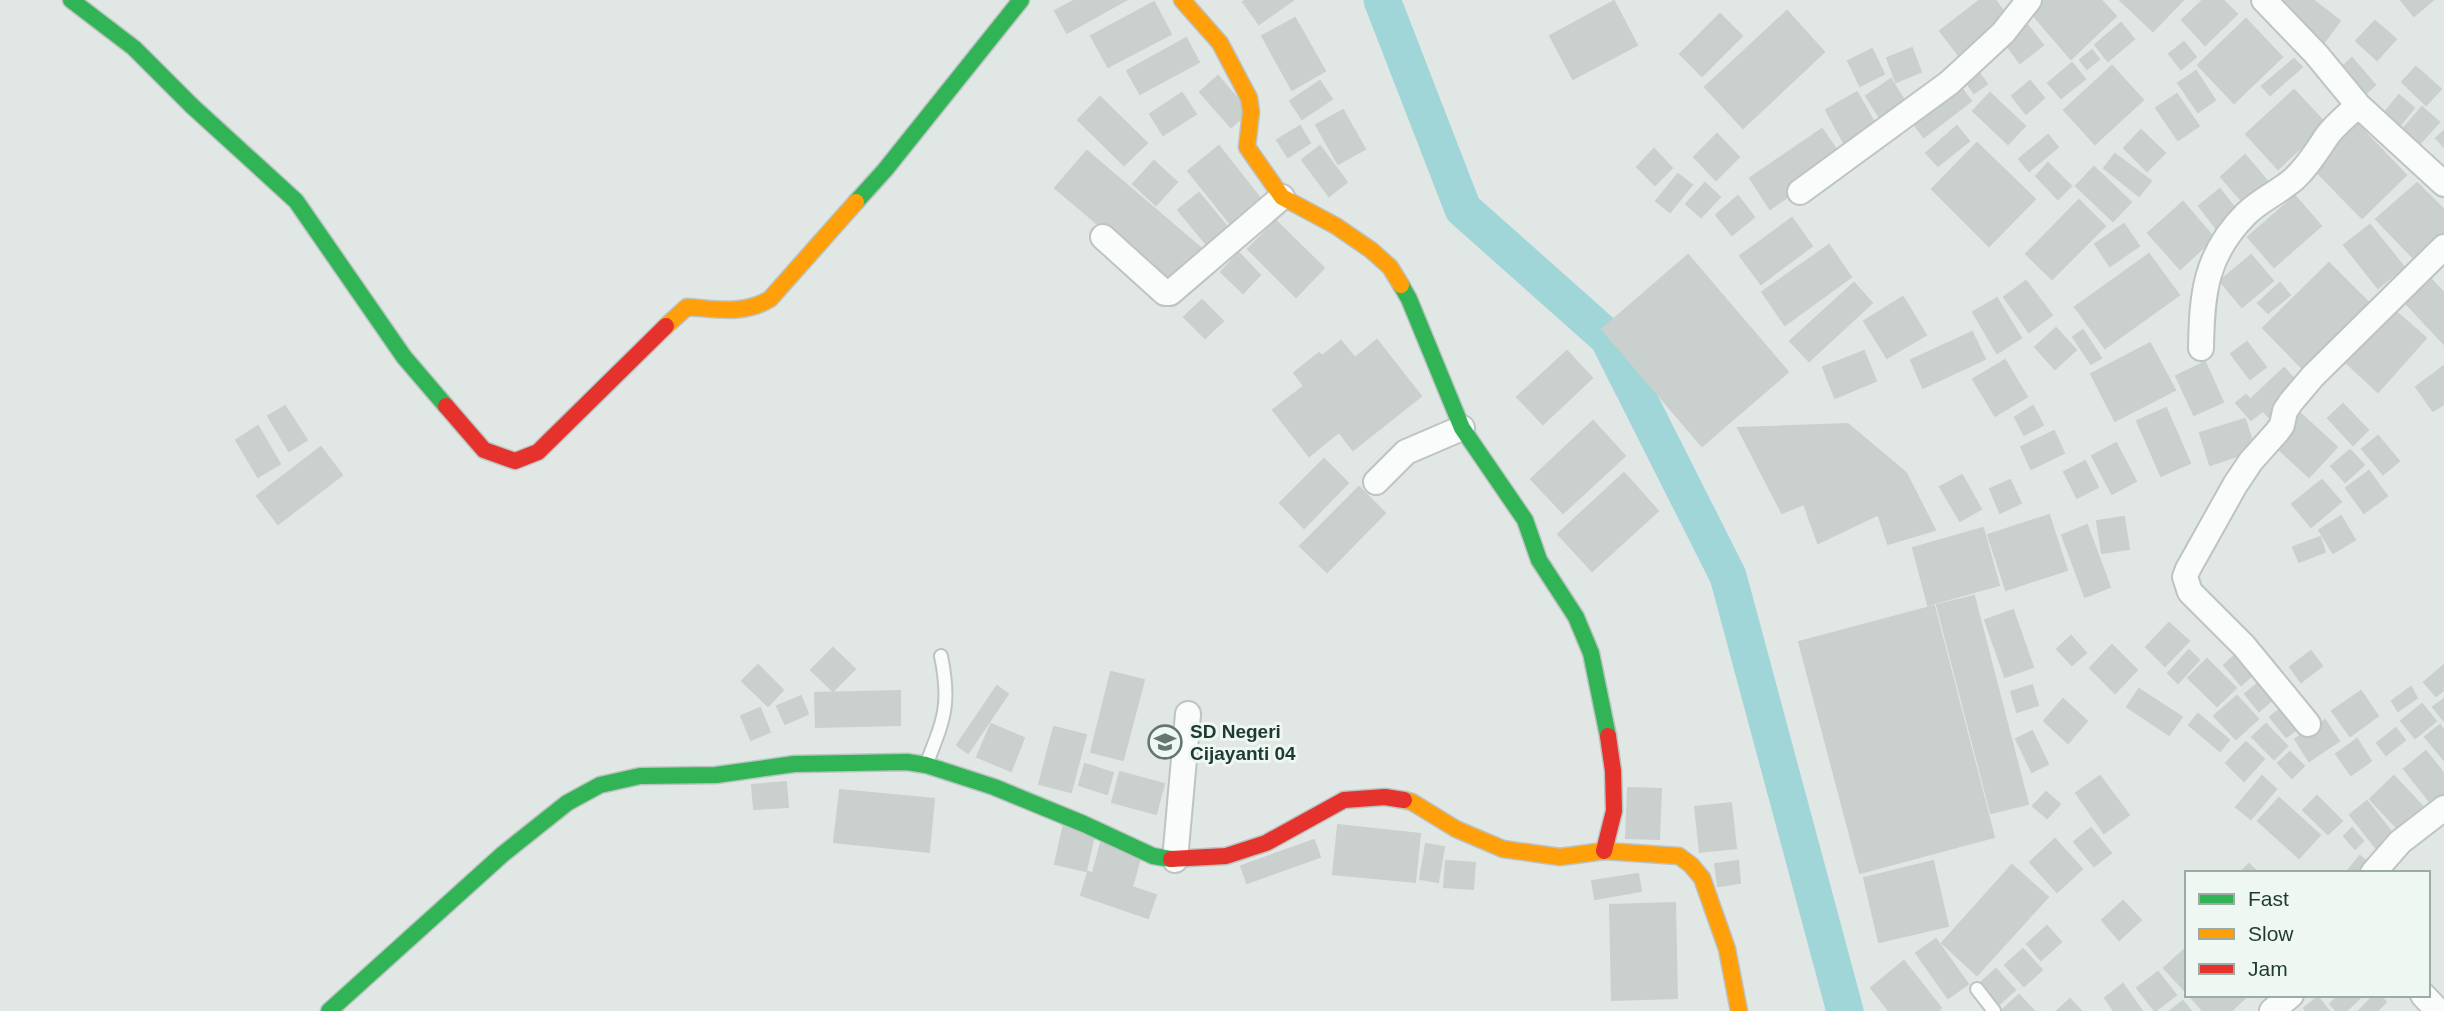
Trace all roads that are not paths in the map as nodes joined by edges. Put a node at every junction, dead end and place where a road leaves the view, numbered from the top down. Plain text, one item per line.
1 (71, 0) edge
2 (1021, 0) edge
3 (1182, 0) edge
4 (2029, 0) edge
5 (2264, 0) edge
6 (2358, 105) junction
7 (2444, 184) edge
8 (1800, 192) dead end
9 (1282, 197) junction
10 (1103, 237) dead end
11 (2444, 247) edge
12 (2201, 348) dead end
13 (1462, 428) junction
14 (1376, 482) dead end
15 (941, 656) dead end
16 (1188, 714) dead end
17 (2308, 723) dead end
18 (926, 765) junction
19 (2444, 808) edge
20 (1605, 851) junction
21 (1175, 860) junction
22 (2376, 871) edge
23 (1977, 989) dead end
24 (2289, 997) edge
25 (2425, 997) edge
26 (341, 999) junction
27 (329, 1011) edge
28 (355, 1011) edge
29 (1740, 1011) edge
30 (1994, 1011) edge
31 (2272, 1011) edge
32 (2438, 1011) edge

1 - 2 street
3 - 9 street
4 - 8 street
5 - 6 street
6 - 7 street
6 - 12 street
9 - 10 street
9 - 13 street
11 - 17 street
13 - 14 street
13 - 20 street
15 - 18 lane
16 - 21 street
18 - 21 street
18 - 26 street
19 - 22 street
20 - 21 street
20 - 29 street
23 - 30 lane
24 - 31 street
25 - 32 street
26 - 27 street
26 - 28 street

